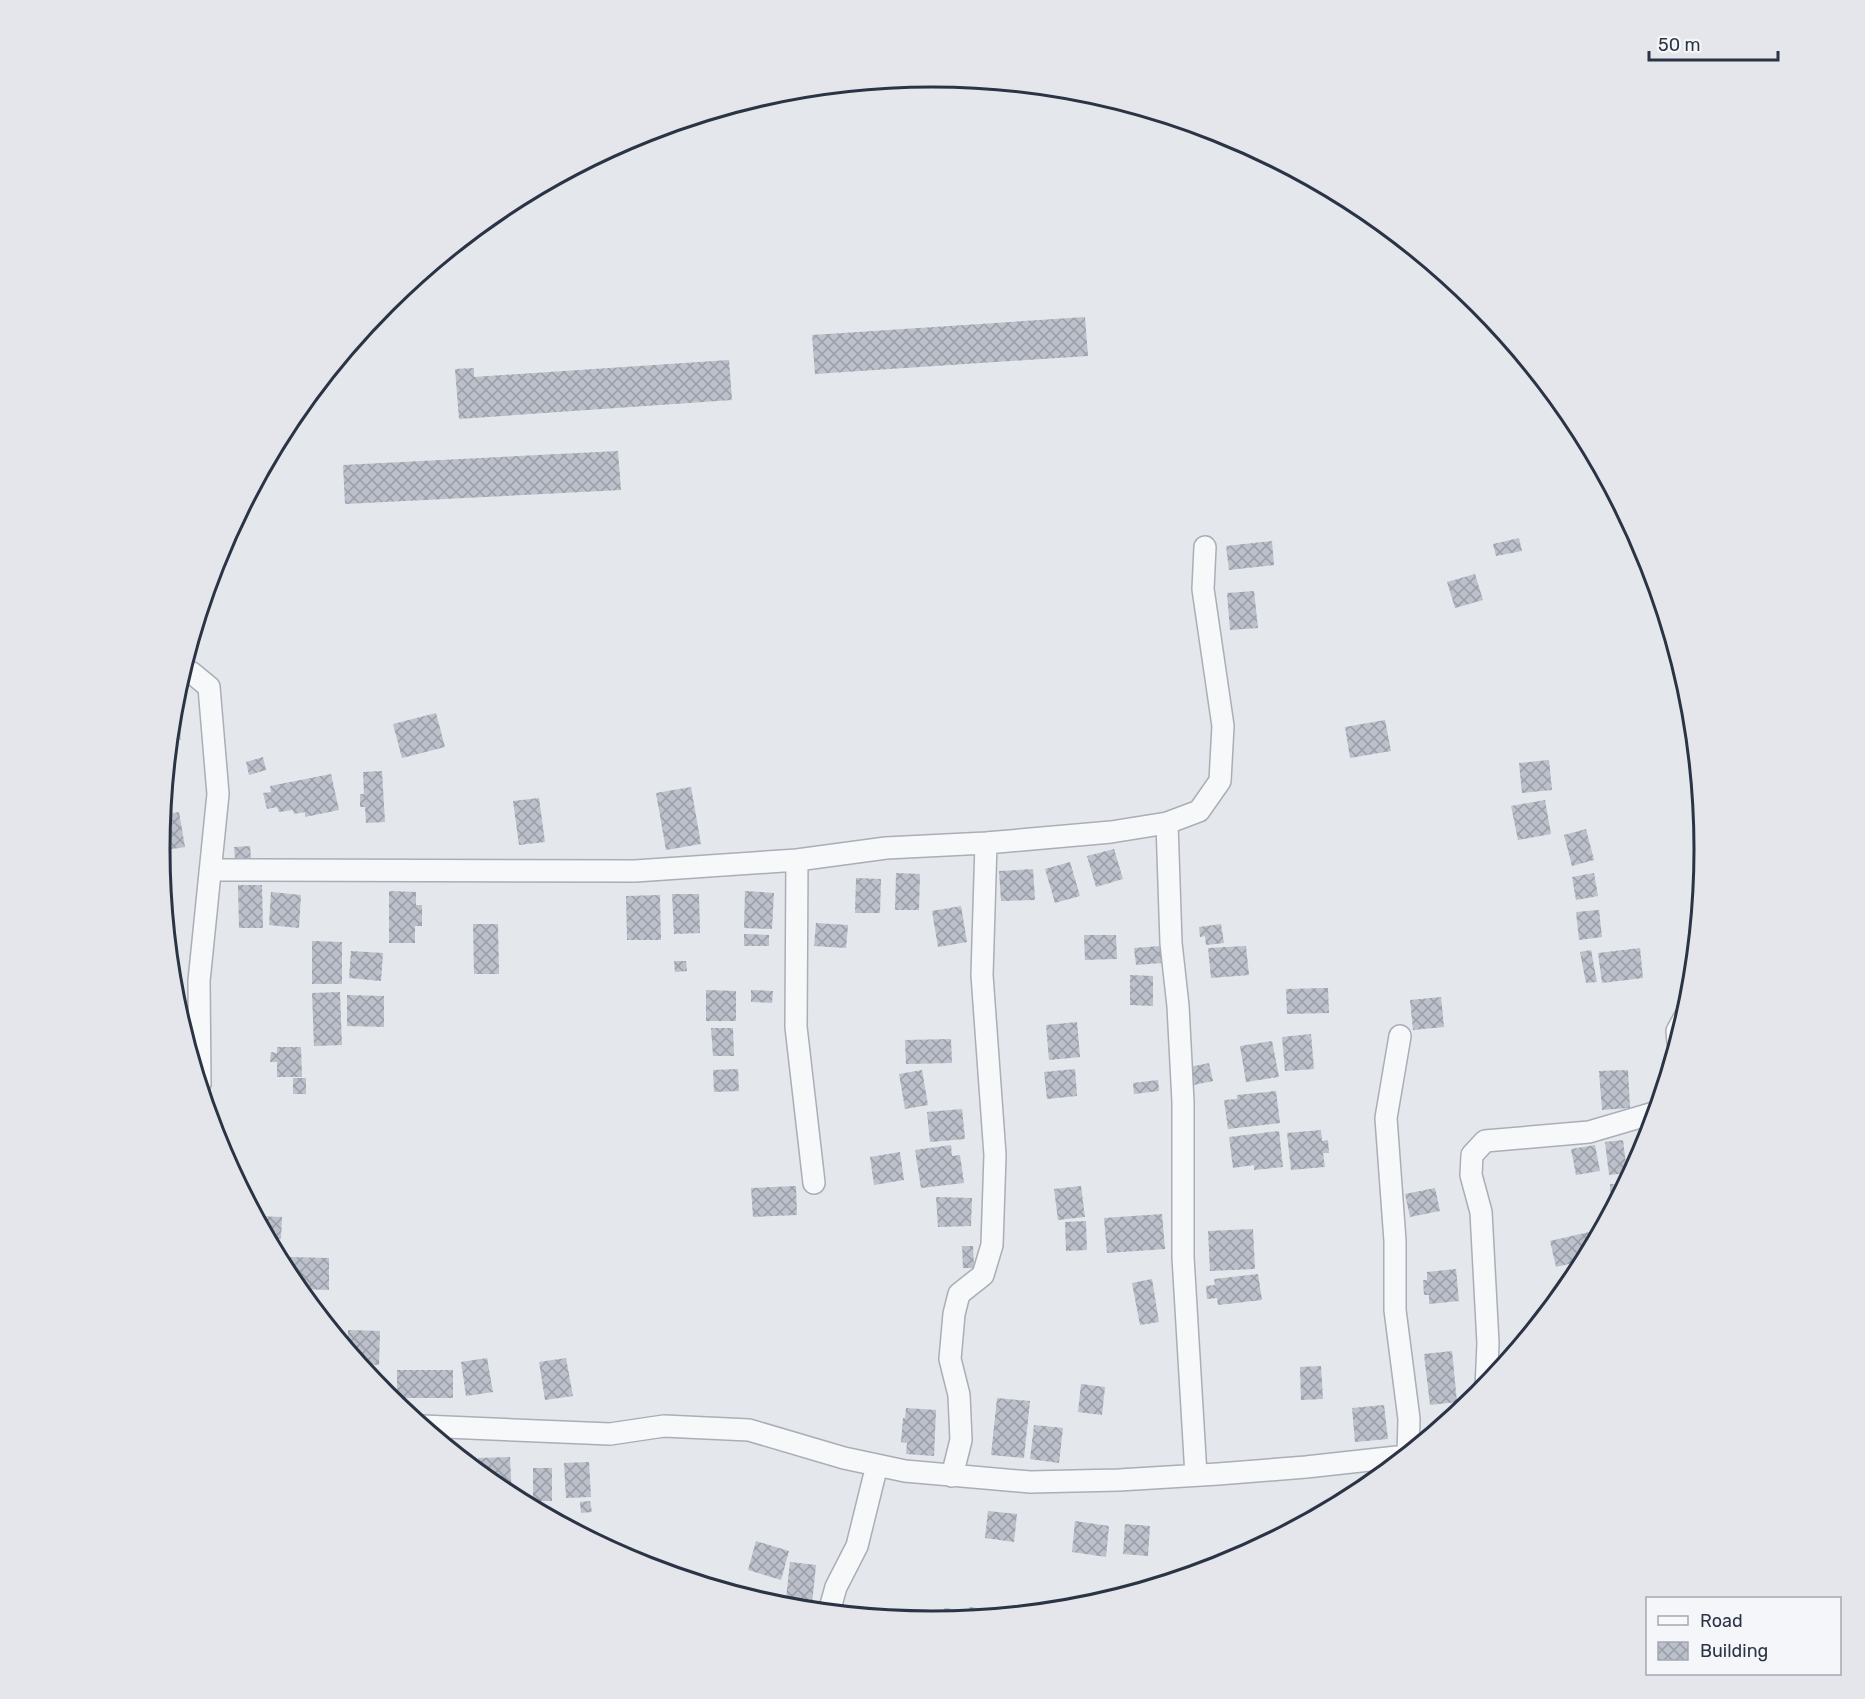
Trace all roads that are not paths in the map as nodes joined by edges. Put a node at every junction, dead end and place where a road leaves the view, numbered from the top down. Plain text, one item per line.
1 (1205, 547) dead end
2 (191, 673) edge
3 (1167, 823) junction
4 (986, 843) junction
5 (797, 860) junction
6 (211, 870) junction
7 (1400, 1036) dead end
8 (200, 1060) edge
9 (1647, 1115) edge
10 (814, 1183) dead end
11 (1487, 1373) edge
12 (434, 1426) edge
13 (1408, 1445) edge
14 (1392, 1458) edge
15 (877, 1465) junction
16 (1196, 1475) junction
17 (952, 1476) junction
18 (831, 1605) edge

1 - 3 street
2 - 6 street
3 - 4 street
3 - 16 street
4 - 5 street
4 - 17 street
5 - 6 street
5 - 10 street
6 - 8 street
7 - 13 street
9 - 11 street
12 - 15 street
14 - 16 street
15 - 17 street
15 - 18 street
16 - 17 street

